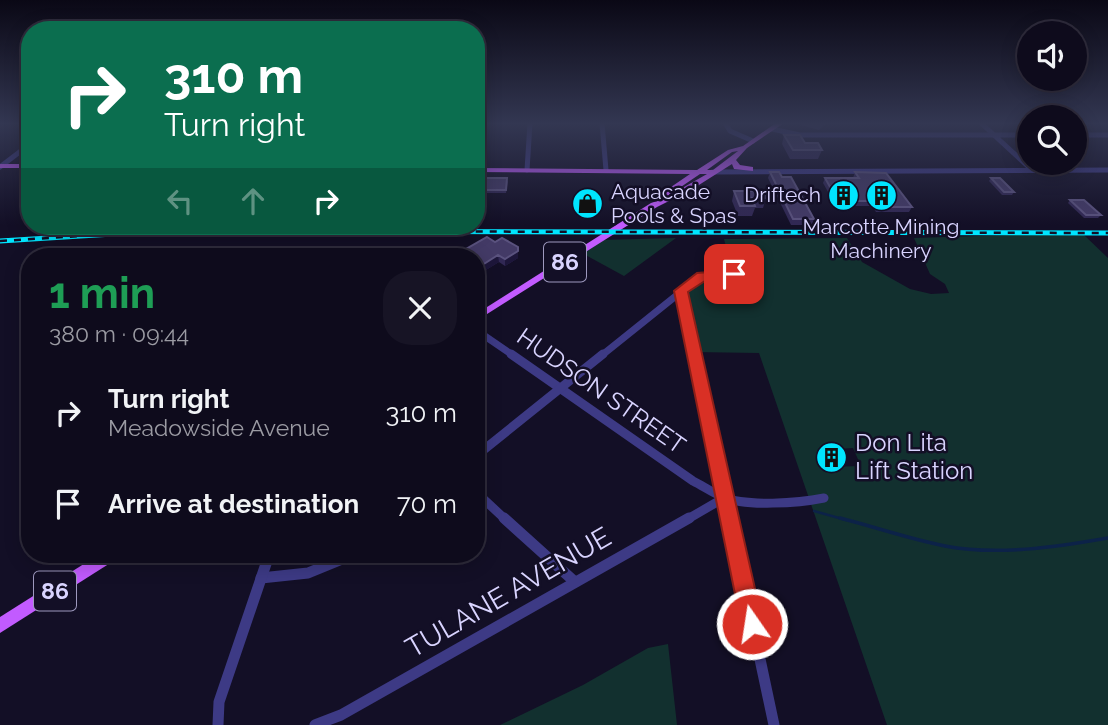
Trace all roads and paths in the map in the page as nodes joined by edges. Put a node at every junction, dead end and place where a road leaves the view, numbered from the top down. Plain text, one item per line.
1 (528, 157) edge
2 (605, 157) edge
3 (723, 157) edge
4 (736, 157) edge
5 (733, 160) junction
6 (0, 167) edge
7 (21, 168) edge
8 (750, 169) junction
9 (485, 170) edge
10 (527, 170) junction
11 (606, 170) junction
12 (708, 170) junction
13 (794, 170) junction
14 (1017, 170) edge
15 (1087, 170) edge
16 (1108, 170) edge
17 (658, 172) junction
18 (677, 186) junction
19 (654, 205) junction
20 (734, 274) dead end
21 (681, 291) junction
22 (485, 312) edge
23 (485, 336) edge
24 (559, 388) junction
25 (485, 449) edge
26 (724, 498) junction
27 (824, 498) dead end
28 (485, 500) edge
29 (98, 563) edge
30 (266, 563) edge
31 (336, 563) edge
32 (261, 578) junction
33 (575, 582) junction
34 (0, 626) edge
35 (218, 725) edge
36 (315, 725) edge
37 (774, 725) edge

1 - 10 street
2 - 11 street
3 - 12 main road, 86
4 - 5 main road, 86
5 - 8 main road
5 - 12 main road, 86
6 - 7 main road
8 - 12 street
8 - 13 street
9 - 10 main road
10 - 11 main road
11 - 12 main road
11 - 17 main road
12 - 13 street
12 - 17 main road
12 - 18 main road, 86
12 - 19 main road, 86
13 - 14 street
15 - 16 street
17 - 18 main road
18 - 19 main road, 86
19 - 22 main road, 86
20 - 21 street
21 - 24 street
21 - 26 street
23 - 24 street, HUDSON STREET
24 - 25 street
24 - 26 street, HUDSON STREET
26 - 27 street, HUDSON STREET
26 - 33 street, TULANE AVENUE
26 - 37 street
28 - 33 street
29 - 34 main road, 86
30 - 32 street
31 - 32 street
32 - 35 street
33 - 36 street, TULANE AVENUE

